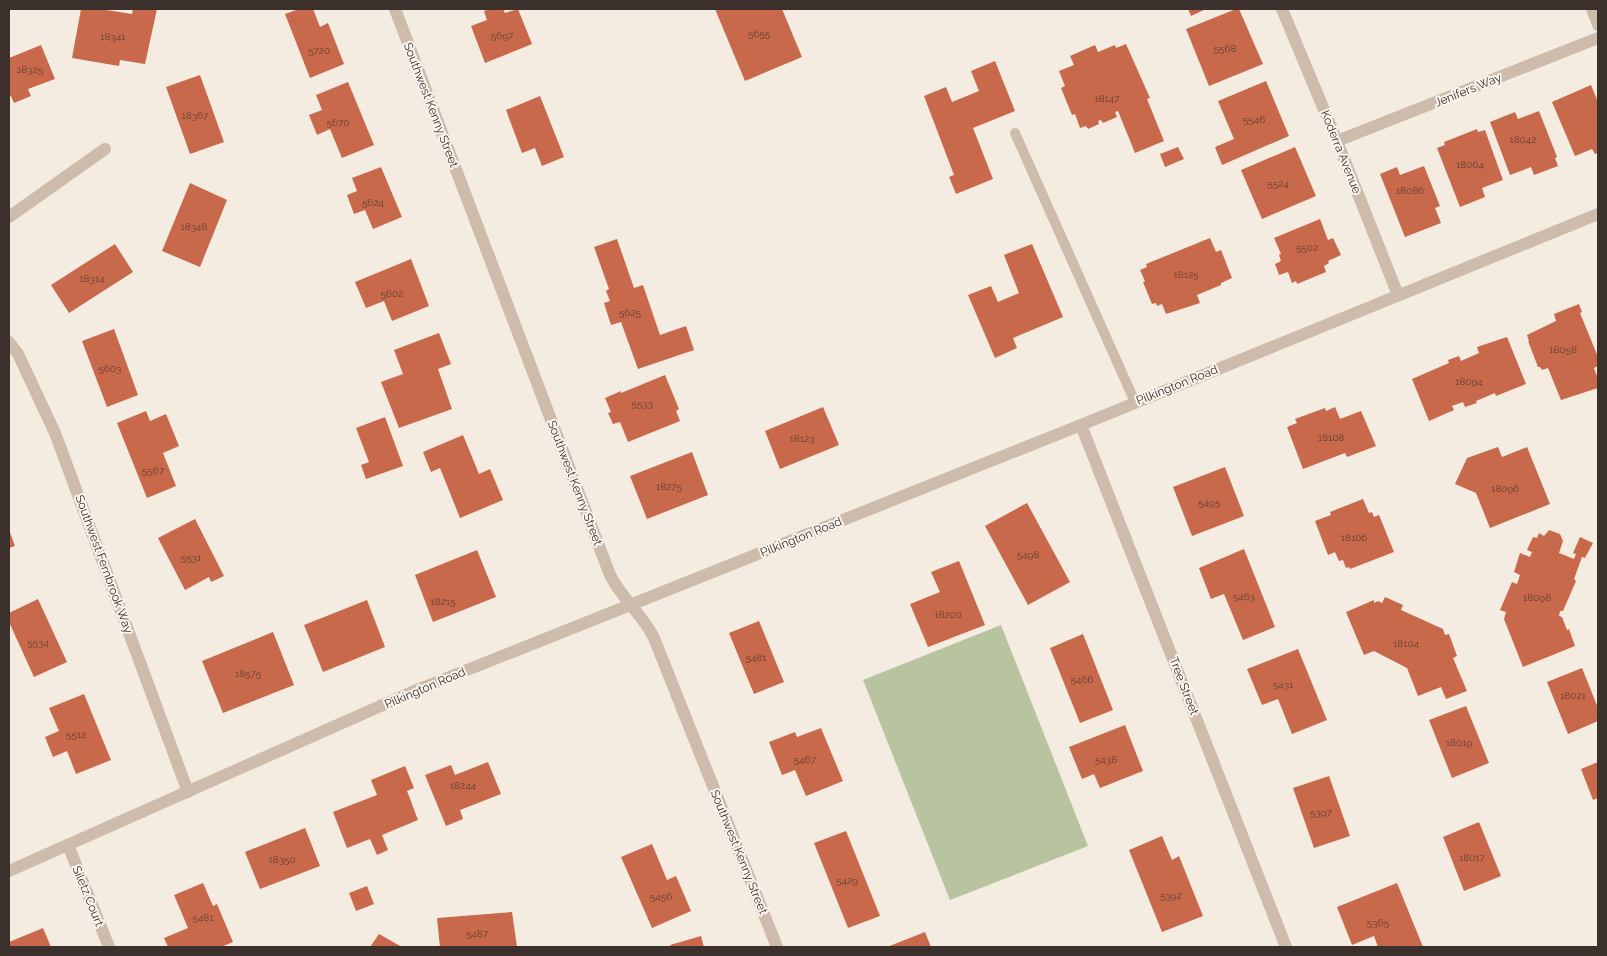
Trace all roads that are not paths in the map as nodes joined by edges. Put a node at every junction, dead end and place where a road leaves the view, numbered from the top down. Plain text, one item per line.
1 (394, 9) edge
2 (1282, 9) edge
3 (1592, 9) edge
4 (1598, 25) edge
5 (1598, 38) edge
6 (1016, 132) dead end
7 (1337, 141) junction
8 (105, 149) dead end
9 (1598, 214) edge
10 (9, 217) edge
11 (1398, 295) junction
12 (9, 342) edge
13 (1135, 402) junction
14 (1081, 424) junction
15 (630, 605) junction
16 (188, 792) junction
17 (68, 845) junction
18 (9, 871) edge
19 (109, 947) edge
20 (777, 947) edge
21 (1286, 947) edge

1 - 15 street, Southwest Kenny Street
2 - 7 street, Koderra Avenue
3 - 4 street
5 - 7 street, Jenifers Way
6 - 13 lane
7 - 11 street, Koderra Avenue
8 - 10 street
9 - 11 street, Pilkington Road
11 - 13 street, Pilkington Road
12 - 16 street, Southwest Fernbrook Way
13 - 14 street, Pilkington Road
14 - 15 street, Pilkington Road
14 - 21 street, Tree Street
15 - 16 street, Pilkington Road
15 - 20 street, Southwest Kenny Street
16 - 17 street, Pilkington Road
17 - 18 street, Pilkington Road
17 - 19 street, Siletz Court

